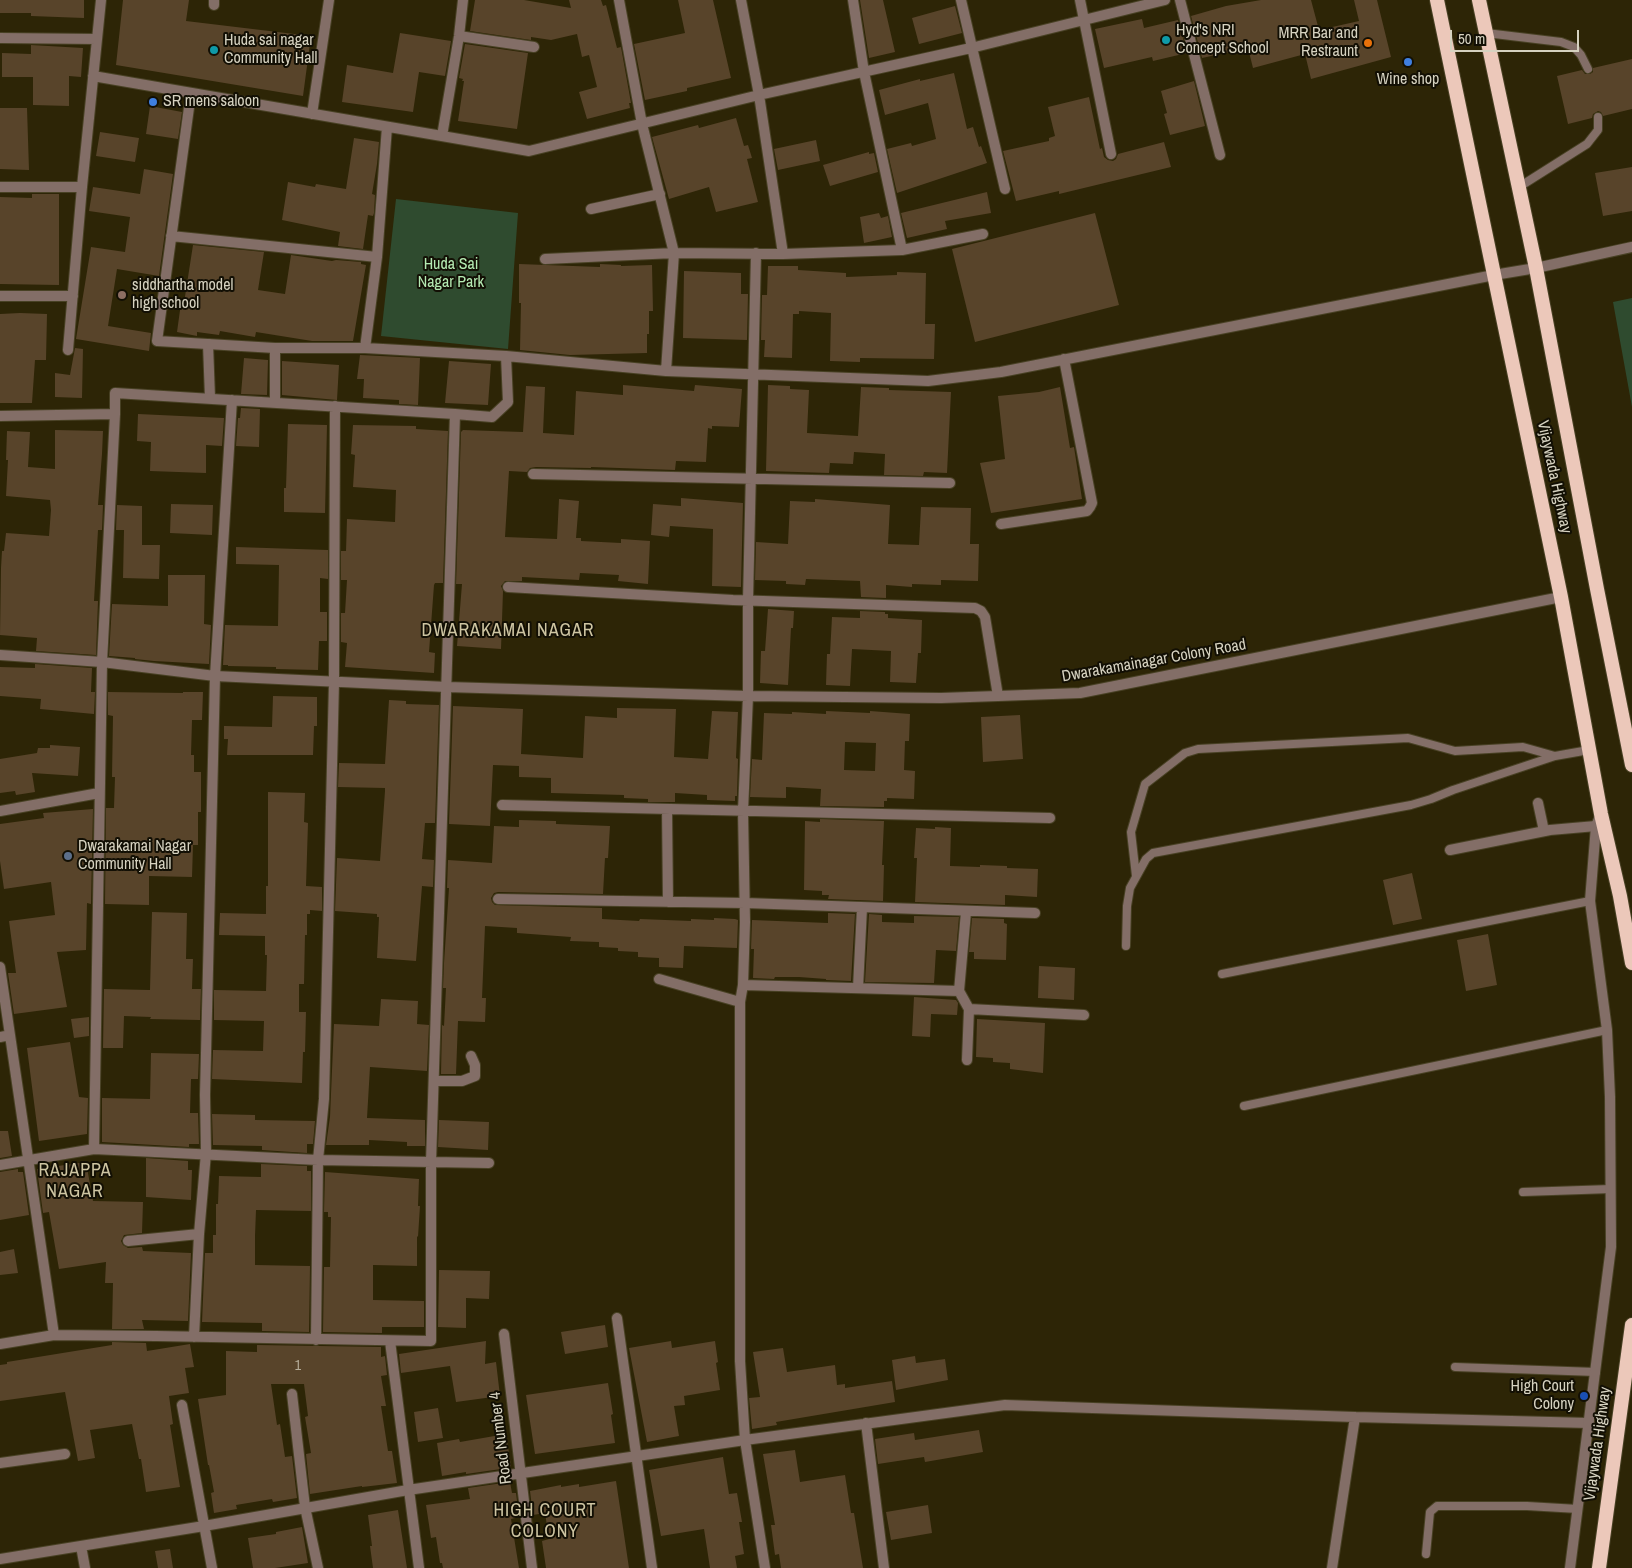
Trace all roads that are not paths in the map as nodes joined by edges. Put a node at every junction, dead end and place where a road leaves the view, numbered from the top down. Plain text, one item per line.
1 (101, 0) edge
2 (329, 0) edge
3 (463, 0) edge
4 (619, 0) edge
5 (741, 0) edge
6 (854, 0) edge
7 (961, 0) edge
8 (1080, 0) edge
9 (1165, 0) edge
10 (1180, 0) edge
11 (1437, 0) edge
12 (1479, 0) edge
13 (1084, 21) junction
14 (1486, 33) junction
15 (458, 36) junction
16 (0, 38) edge
17 (97, 39) junction
18 (534, 47) dead end
19 (972, 48) junction
20 (1588, 69) dead end
21 (864, 72) junction
22 (93, 76) junction
23 (191, 94) junction
24 (759, 95) junction
25 (312, 114) junction
26 (1598, 117) dead end
27 (642, 124) junction
28 (387, 127) junction
29 (442, 136) junction
30 (1111, 154) dead end
31 (1220, 155) dead end
32 (0, 187) edge
33 (82, 187) junction
34 (1519, 187) junction
35 (1005, 189) dead end
36 (660, 194) junction
37 (591, 210) dead end
38 (983, 234) dead end
39 (171, 236) junction
40 (1632, 247) edge
41 (902, 250) junction
42 (674, 253) junction
43 (756, 253) junction
44 (784, 254) junction
45 (377, 257) junction
46 (545, 259) dead end
47 (1536, 268) junction
48 (1494, 275) junction
49 (0, 296) edge
50 (73, 296) junction
51 (208, 344) junction
52 (275, 348) junction
53 (365, 348) junction
54 (68, 350) dead end
55 (506, 356) junction
56 (1064, 359) junction
57 (666, 371) junction
58 (753, 374) junction
59 (210, 398) junction
60 (232, 400) junction
61 (275, 402) junction
62 (335, 406) junction
63 (116, 414) junction
64 (455, 414) junction
65 (0, 416) edge
66 (533, 474) dead end
67 (751, 479) junction
68 (950, 483) dead end
69 (1001, 524) dead end
70 (508, 587) dead end
71 (1561, 597) junction
72 (748, 600) junction
73 (0, 655) edge
74 (102, 662) junction
75 (215, 676) junction
76 (334, 682) junction
77 (447, 688) junction
78 (748, 696) junction
79 (998, 696) junction
80 (1589, 750) junction
81 (1555, 756) junction
82 (1632, 765) edge
83 (99, 793) junction
84 (1538, 803) dead end
85 (502, 805) dead end
86 (667, 809) junction
87 (0, 811) edge
88 (744, 811) junction
89 (1050, 818) dead end
90 (1598, 820) junction
91 (1544, 831) junction
92 (1450, 850) dead end
93 (1136, 876) junction
94 (498, 899) dead end
95 (1590, 901) junction
96 (668, 902) junction
97 (745, 903) junction
98 (862, 908) junction
99 (966, 912) junction
100 (1036, 913) dead end
101 (1126, 946) dead end
102 (1632, 963) edge
103 (0, 967) edge
104 (1222, 974) dead end
105 (660, 979) dead end
106 (743, 985) junction
107 (858, 988) junction
108 (959, 991) junction
109 (740, 1002) junction
110 (969, 1009) junction
111 (1084, 1015) dead end
112 (1607, 1030) junction
113 (5, 1036) edge
114 (471, 1056) dead end
115 (967, 1060) dead end
116 (434, 1081) junction
117 (1244, 1106) dead end
118 (94, 1149) junction
119 (206, 1153) junction
120 (318, 1160) junction
121 (29, 1161) junction
122 (431, 1162) junction
123 (490, 1163) dead end
124 (0, 1165) edge
125 (1611, 1188) junction
126 (1523, 1192) dead end
127 (199, 1234) junction
128 (128, 1241) dead end
129 (617, 1318) dead end
130 (1632, 1325) edge
131 (504, 1334) dead end
132 (54, 1335) junction
133 (194, 1337) junction
134 (316, 1340) junction
135 (390, 1341) junction
136 (0, 1344) edge
137 (1455, 1367) dead end
138 (1596, 1372) junction
139 (292, 1394) dead end
140 (182, 1405) dead end
141 (1355, 1417) junction
142 (866, 1423) junction
143 (1589, 1423) junction
144 (745, 1440) junction
145 (66, 1454) dead end
146 (636, 1457) junction
147 (0, 1463) edge
148 (520, 1474) junction
149 (408, 1490) junction
150 (305, 1507) junction
151 (1578, 1509) junction
152 (204, 1526) junction
153 (81, 1546) junction
154 (1426, 1554) dead end
155 (0, 1559) edge
156 (85, 1568) edge
157 (212, 1568) edge
158 (318, 1568) edge
159 (419, 1568) edge
160 (532, 1568) edge
161 (652, 1568) edge
162 (765, 1568) edge
163 (884, 1568) edge
164 (1332, 1568) edge
165 (1570, 1568) edge
166 (1599, 1568) edge

1 - 17 street
2 - 25 street
3 - 15 street
4 - 27 street
5 - 24 street
6 - 21 street
7 - 19 street
8 - 13 street
9 - 13 street
10 - 31 street
11 - 48 highway, Vijaywada Highway
12 - 14 highway, Vijaywada Highway
13 - 19 street
13 - 30 street
14 - 20 lane
14 - 34 highway, Vijaywada Highway
15 - 18 street
15 - 29 street
16 - 17 street
17 - 22 street
19 - 21 street
19 - 35 street
21 - 24 street
21 - 41 street
22 - 23 street
22 - 33 street
23 - 25 street
23 - 39 street
24 - 27 street
24 - 44 street
25 - 28 street
26 - 34 lane
27 - 29 street
27 - 36 street
28 - 29 street
28 - 45 street
32 - 33 street
33 - 50 street
34 - 47 highway, Vijaywada Highway
36 - 37 street
36 - 42 street
38 - 41 street
39 - 45 street
39 - 51 street
40 - 47 street
41 - 44 street
42 - 43 street
42 - 46 street
42 - 57 street
43 - 44 street
43 - 58 street
45 - 53 street
47 - 48 street
47 - 82 highway, Vijaywada Highway
48 - 56 street
48 - 71 highway, Vijaywada Highway
49 - 50 street
50 - 54 street
51 - 52 street
51 - 59 street
52 - 53 street
52 - 61 street
53 - 55 street
55 - 57 street
55 - 64 street
56 - 58 street
56 - 69 street
57 - 58 street
58 - 67 street
59 - 60 street
59 - 63 street
60 - 61 street
60 - 75 street
61 - 62 street
62 - 64 street
62 - 76 street
63 - 65 street
63 - 74 street
64 - 77 street
66 - 67 street
67 - 68 street
67 - 72 street
70 - 72 street
71 - 79 street, Dwarakamainagar Colony Road
71 - 80 highway, Vijaywada Highway
72 - 78 street
72 - 79 street
73 - 74 street, Dwarakamainagar Colony Road
74 - 75 street, Dwarakamainagar Colony Road
74 - 83 street
75 - 76 street, Dwarakamainagar Colony Road
75 - 119 street
76 - 77 street, Dwarakamainagar Colony Road
76 - 120 street
77 - 78 street, Dwarakamainagar Colony Road
77 - 116 street
78 - 79 street, Dwarakamainagar Colony Road
78 - 88 street
80 - 81 lane
80 - 90 highway, Vijaywada Highway
81 - 93 lane
81 - 93 lane
83 - 87 street
83 - 118 street
84 - 91 street
85 - 86 street
86 - 88 street
86 - 96 street
88 - 89 street
88 - 97 street
90 - 91 street
90 - 95 street
90 - 102 highway, Vijaywada Highway
91 - 92 street
93 - 101 lane
94 - 96 street
95 - 104 lane
95 - 112 street
96 - 97 street
97 - 98 street
97 - 106 street
98 - 99 street
98 - 107 street
99 - 100 street
99 - 108 street
103 - 113 street
105 - 109 street
106 - 107 street
106 - 109 street
107 - 108 street
108 - 110 street
109 - 144 street
110 - 111 street
110 - 115 street
112 - 117 lane
112 - 125 street
113 - 121 street
114 - 116 street
116 - 122 street
118 - 119 street
118 - 121 street
119 - 120 street
119 - 127 street
120 - 122 street
120 - 134 street
121 - 124 street
121 - 132 street
122 - 123 street
122 - 135 street
125 - 126 lane
125 - 138 street
127 - 128 street
127 - 133 street
129 - 146 street
130 - 166 highway, Vijaywada Highway
131 - 148 street, Road Number 4
132 - 133 street
132 - 136 street
133 - 134 street
134 - 135 street
135 - 149 street
137 - 138 lane
138 - 143 street
139 - 150 street
140 - 152 street
141 - 142 street
141 - 143 street
141 - 164 street
142 - 144 street
142 - 163 street
143 - 151 street
144 - 146 street
144 - 162 street
145 - 147 street
146 - 148 street
146 - 161 street
148 - 149 street
148 - 160 street, Road Number 4
149 - 150 street
149 - 159 street
150 - 152 street
150 - 158 street
151 - 154 lane
151 - 165 street
152 - 153 street
152 - 157 street
153 - 155 street
153 - 156 street

